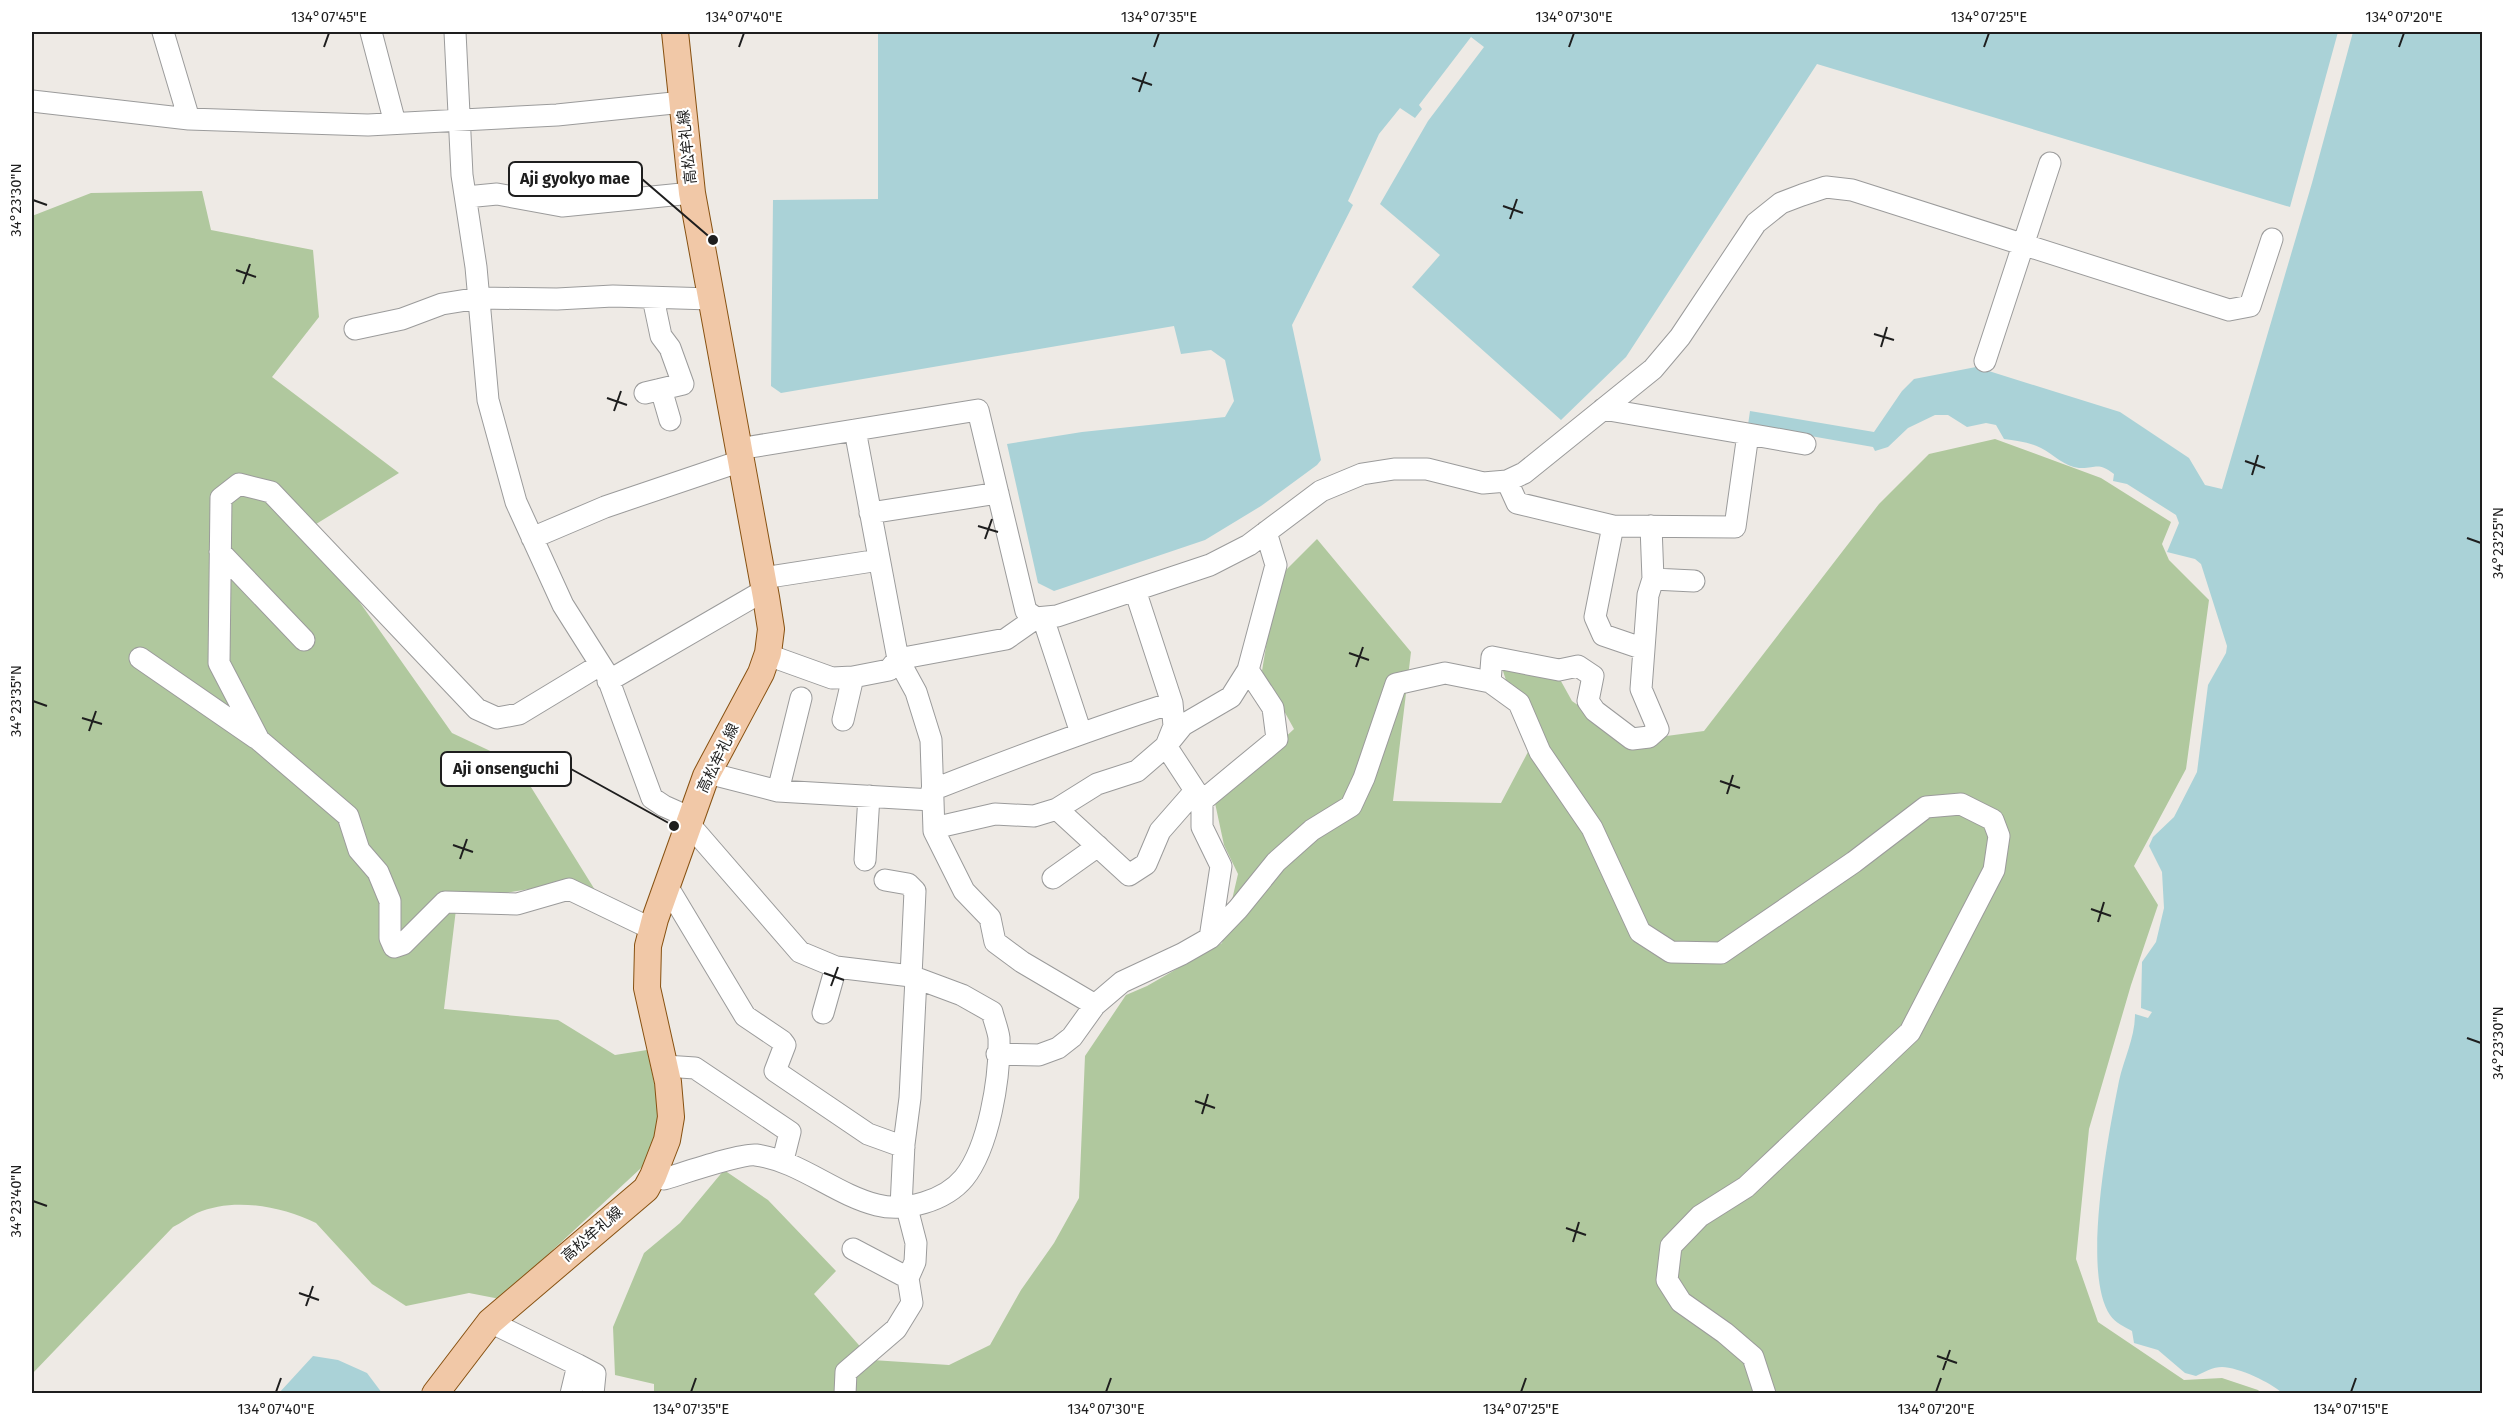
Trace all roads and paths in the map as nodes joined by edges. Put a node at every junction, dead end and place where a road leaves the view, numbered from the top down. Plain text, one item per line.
1 (163, 32) edge
2 (371, 32) edge
3 (455, 32) edge
4 (675, 32) edge
5 (32, 101) edge
6 (683, 102) junction
7 (189, 119) junction
8 (459, 119) junction
9 (395, 123) junction
10 (2050, 163) dead end
11 (692, 193) junction
12 (466, 197) junction
13 (2272, 238) dead end
14 (2023, 244) junction
15 (479, 298) junction
16 (653, 298) junction
17 (711, 299) junction
18 (355, 329) dead end
19 (1985, 361) dead end
20 (1603, 409) junction
21 (670, 420) dead end
22 (855, 430) junction
23 (1748, 434) junction
24 (1805, 444) dead end
25 (740, 455) junction
26 (1507, 481) junction
27 (998, 493) junction
28 (870, 513) junction
29 (1613, 526) junction
30 (1651, 526) junction
31 (1266, 532) junction
32 (532, 538) junction
33 (220, 552) junction
34 (879, 560) junction
35 (1653, 579) junction
36 (1695, 581) dead end
37 (764, 584) junction
38 (1135, 590) junction
39 (1040, 618) junction
40 (304, 640) dead end
41 (1644, 649) junction
42 (768, 655) junction
43 (140, 658) dead end
44 (898, 659) junction
45 (1248, 670) junction
46 (604, 673) junction
47 (853, 677) junction
48 (1490, 682) junction
49 (801, 698) dead end
50 (1172, 703) junction
51 (843, 720) dead end
52 (1081, 732) junction
53 (258, 740) junction
54 (1166, 746) junction
55 (708, 773) junction
56 (778, 791) junction
57 (932, 795) junction
58 (869, 796) junction
59 (1198, 796) junction
60 (1057, 809) junction
61 (690, 821) junction
62 (934, 828) junction
63 (1098, 846) junction
64 (865, 860) dead end
65 (1053, 878) dead end
66 (885, 880) dead end
67 (667, 886) junction
68 (652, 929) junction
69 (1210, 938) junction
70 (836, 967) junction
71 (913, 977) junction
72 (1095, 1005) junction
73 (824, 1013) dead end
74 (998, 1054) junction
75 (665, 1066) junction
76 (904, 1147) junction
77 (783, 1160) junction
78 (653, 1176) junction
79 (904, 1208) junction
80 (853, 1249) dead end
81 (908, 1278) junction
82 (490, 1322) junction
83 (578, 1365) junction
84 (435, 1394) edge
85 (571, 1394) edge
86 (593, 1394) edge
87 (845, 1394) edge
88 (1765, 1394) edge

1 - 7 street
2 - 9 street
3 - 8 street
4 - 6 main road, 高松牟礼線
5 - 7 street
6 - 8 street
6 - 11 main road, 高松牟礼線
7 - 9 street
8 - 9 street
8 - 12 street
10 - 14 street
11 - 12 street
11 - 17 main road, 高松牟礼線
12 - 15 street
13 - 14 street
14 - 19 street
14 - 20 street
15 - 16 street
15 - 18 street
15 - 32 street
16 - 17 street
16 - 21 street
17 - 25 main road, 高松牟礼線
20 - 23 street
20 - 26 street
22 - 25 street
22 - 27 street
22 - 28 street
23 - 24 street
23 - 30 street
25 - 32 street
25 - 37 main road, 高松牟礼線
26 - 29 street
26 - 31 street
27 - 28 street
27 - 39 street
28 - 34 street
29 - 30 street
29 - 41 street
30 - 35 street
31 - 38 street
31 - 45 street
32 - 46 street
33 - 40 street
33 - 46 street
33 - 53 street
34 - 37 street
34 - 44 street
35 - 36 street
35 - 41 street
37 - 42 main road, 高松牟礼線
37 - 46 street
38 - 39 street
38 - 50 street
39 - 44 street
39 - 52 street
41 - 48 street
42 - 47 street
42 - 55 main road, 高松牟礼線
43 - 53 street
44 - 47 street
44 - 57 street
45 - 54 street
45 - 59 street
46 - 61 street
47 - 51 street
48 - 69 street
48 - 88 street
49 - 56 street
50 - 52 street
50 - 54 street
52 - 57 street
53 - 68 street
54 - 59 street
54 - 60 street
55 - 56 street
55 - 61 main road, 高松牟礼線
56 - 58 street
57 - 58 street
57 - 62 street
58 - 64 street
59 - 63 street
59 - 69 street
60 - 62 street
60 - 63 street
61 - 67 main road, 高松牟礼線
61 - 70 street
62 - 72 street
63 - 65 street
66 - 71 street
67 - 68 main road, 高松牟礼線
67 - 76 street
68 - 75 main road, 高松牟礼線
69 - 72 street
70 - 71 street
70 - 73 street
71 - 74 street
71 - 76 street
72 - 74 street
74 - 79 street
75 - 77 street
75 - 78 main road, 高松牟礼線
76 - 79 street
77 - 78 street
77 - 79 street
78 - 82 main road, 高松牟礼線
79 - 81 street
80 - 81 street
81 - 87 street
82 - 83 street
82 - 84 main road, 高松牟礼線
83 - 85 street
83 - 86 street

